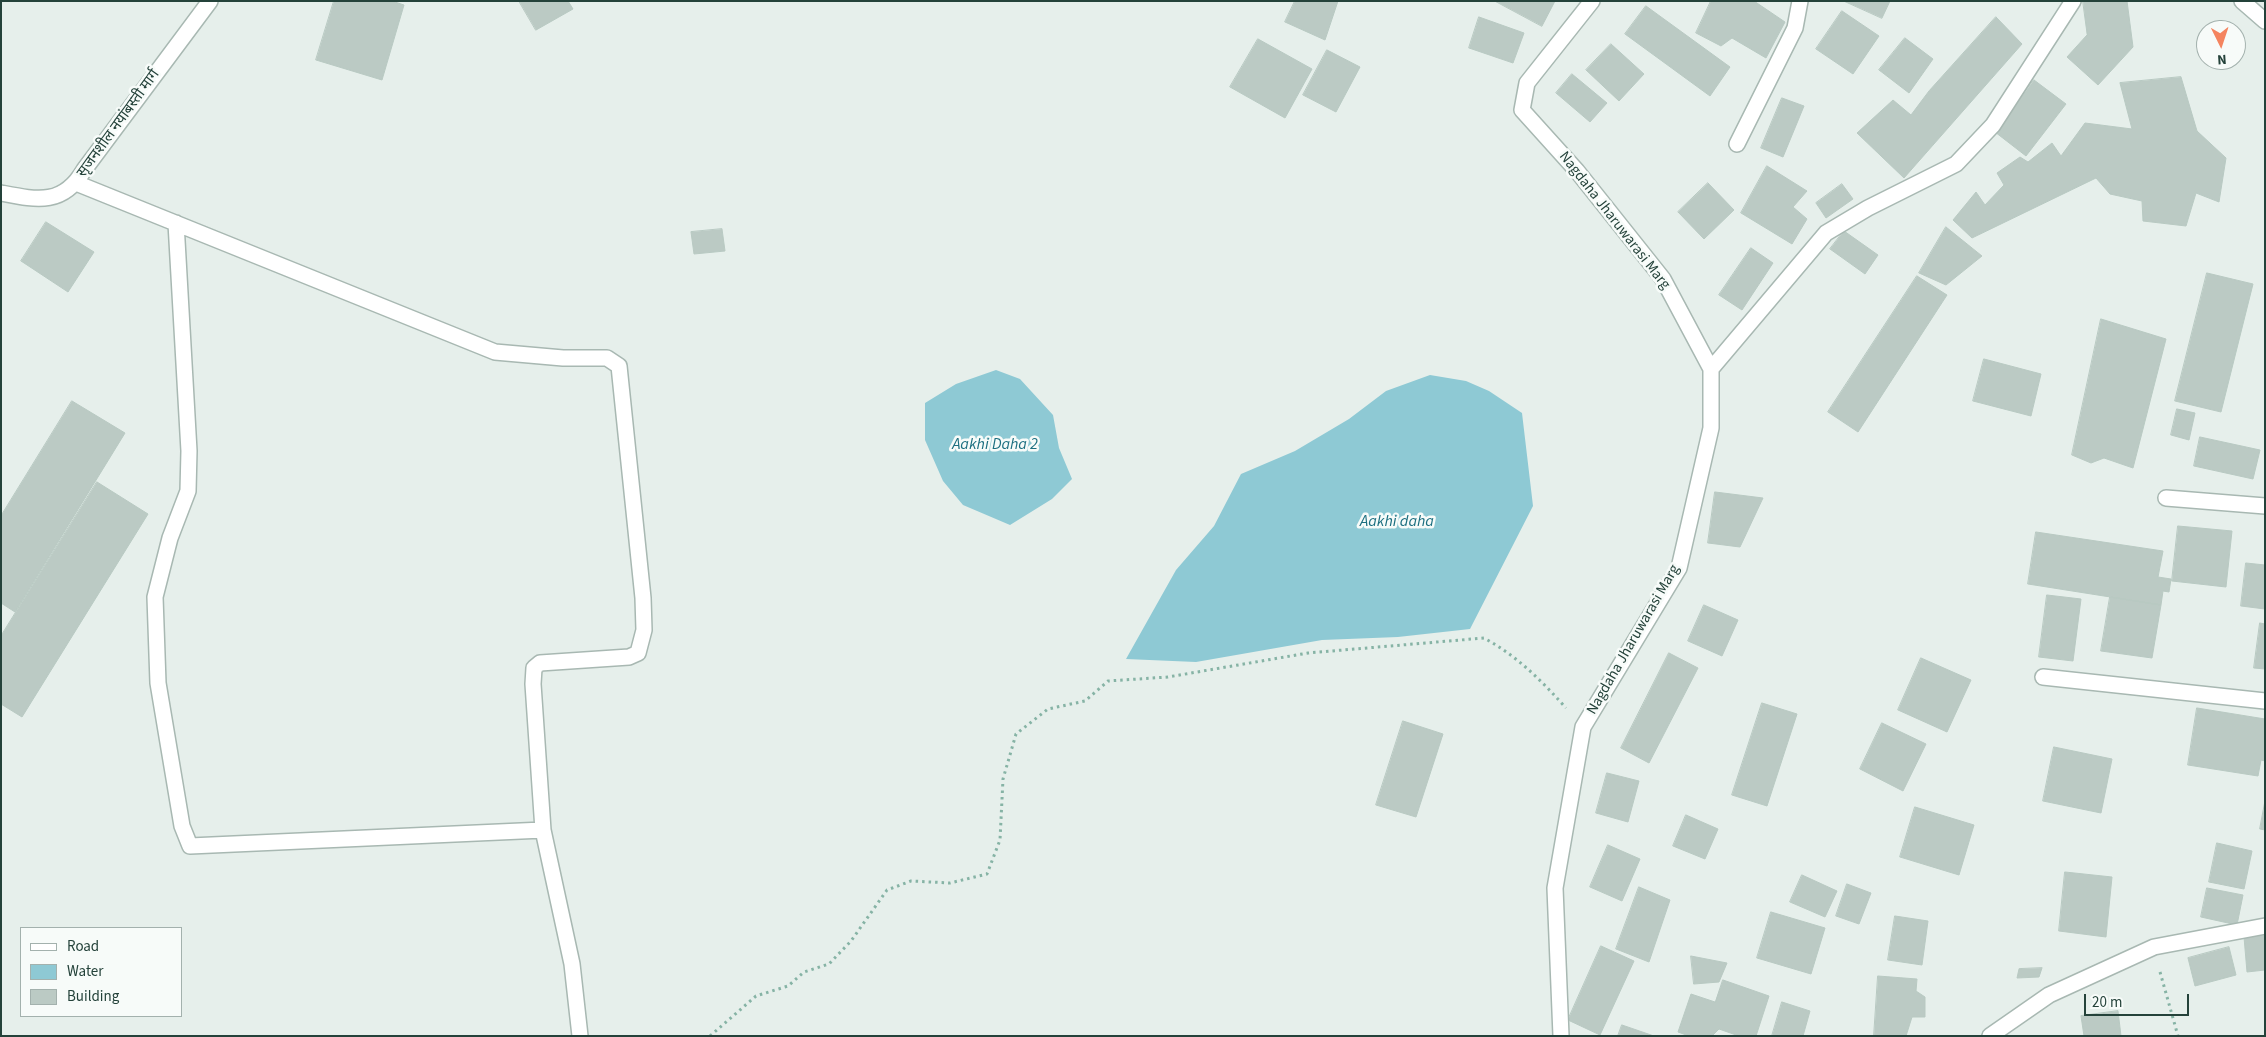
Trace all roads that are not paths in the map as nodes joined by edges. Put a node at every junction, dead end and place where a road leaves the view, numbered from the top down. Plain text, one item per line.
1 (210, 1) edge
2 (1592, 1) edge
3 (1800, 1) edge
4 (2074, 1) edge
5 (2242, 1) edge
6 (2265, 21) edge
7 (1737, 144) dead end
8 (76, 183) junction
9 (1, 192) edge
10 (176, 223) junction
11 (1711, 369) junction
12 (2166, 498) dead end
13 (2265, 506) edge
14 (2044, 677) dead end
15 (2265, 701) edge
16 (543, 830) junction
17 (2265, 926) edge
18 (580, 1036) edge
19 (1561, 1036) edge
20 (1990, 1036) edge

1 - 8 street, सृजनशील नयांबस्ती मार्ग
2 - 11 street, Nagdaha Jharuwarasi Marg
3 - 7 street
4 - 11 street
5 - 6 street
8 - 9 street, सृजनशील नयांबस्ती मार्ग
8 - 10 street
10 - 16 street
10 - 16 street
11 - 19 street, Nagdaha Jharuwarasi Marg
12 - 13 street
14 - 15 street
16 - 18 street
17 - 20 street

